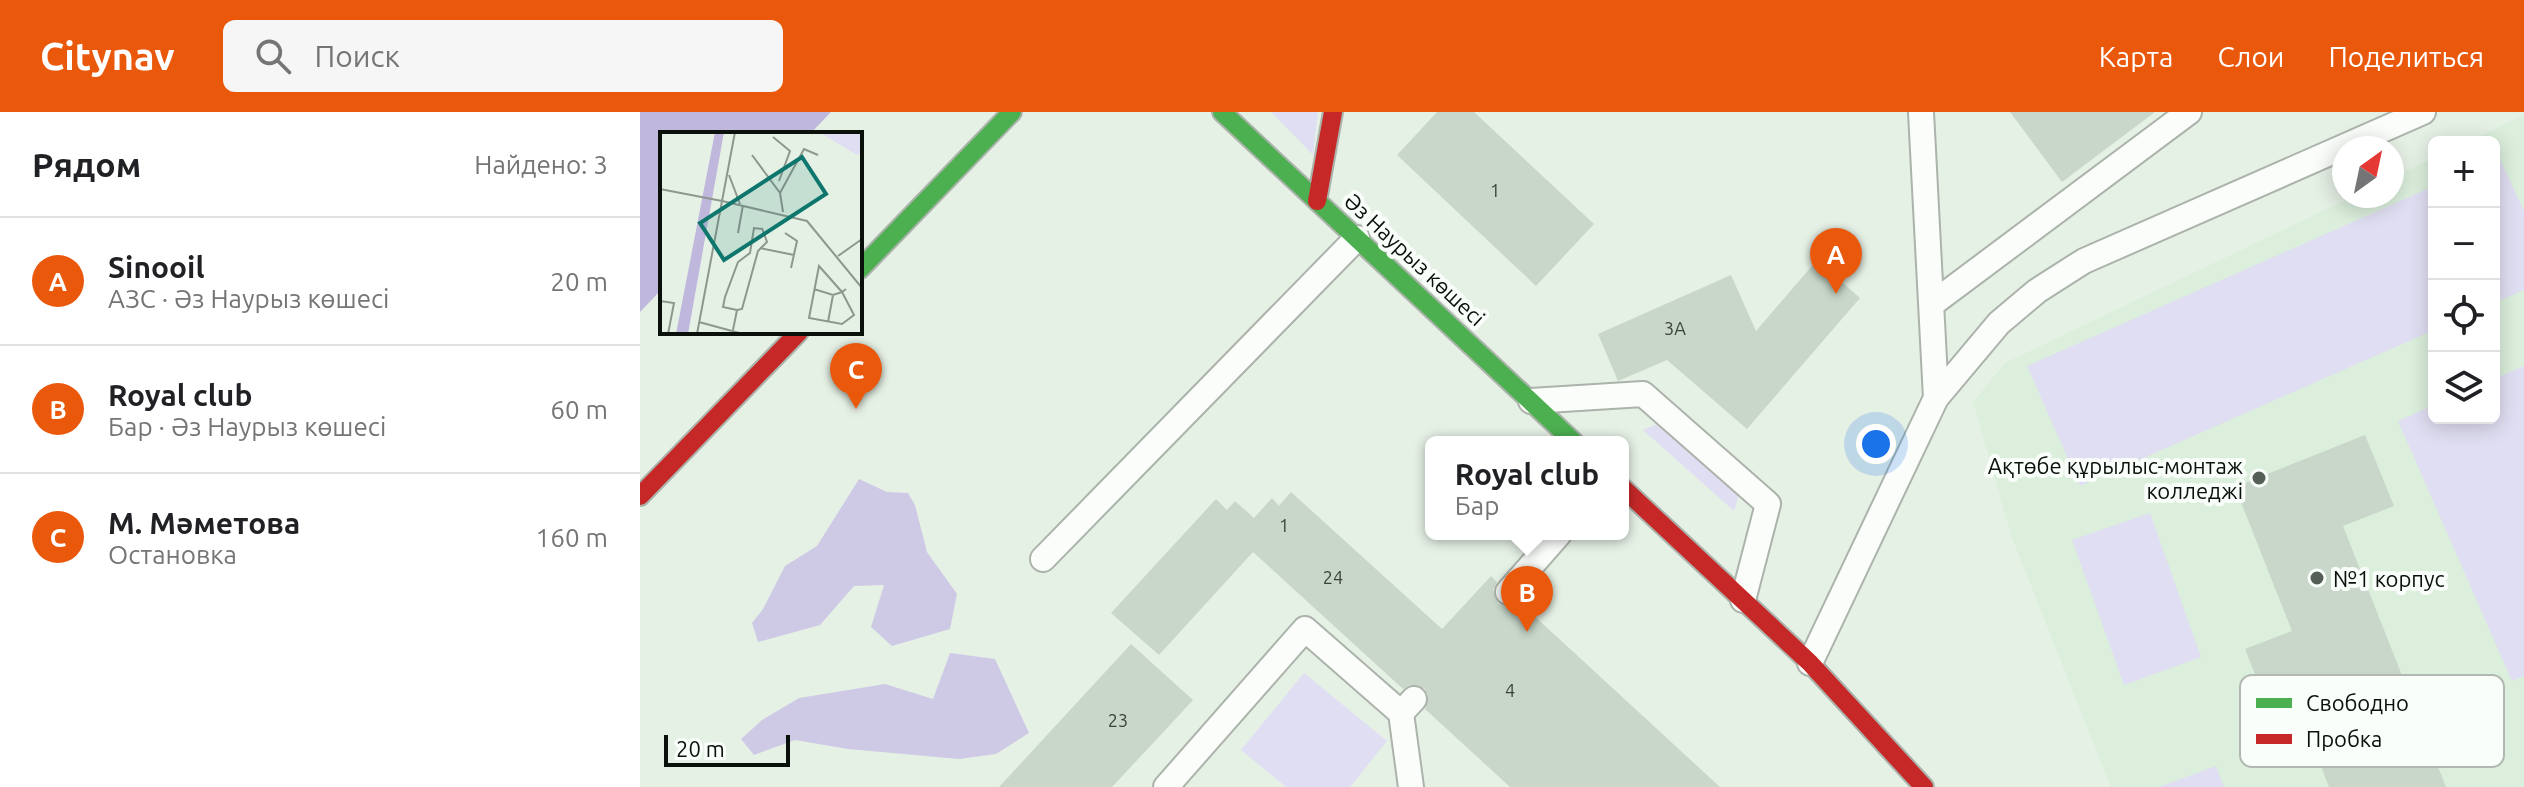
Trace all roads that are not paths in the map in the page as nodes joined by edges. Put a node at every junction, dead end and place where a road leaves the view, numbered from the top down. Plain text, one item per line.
1 (1012, 112) edge
2 (1222, 112) edge
3 (1333, 112) edge
4 (1921, 112) edge
5 (2189, 112) edge
6 (2423, 112) edge
7 (1317, 201) junction
8 (1357, 238) junction
9 (862, 267) edge
10 (1932, 304) junction
11 (797, 334) edge
12 (1936, 398) junction
13 (1531, 401) junction
14 (1568, 436) edge
15 (1629, 494) edge
16 (640, 496) edge
17 (1554, 540) edge
18 (1043, 559) dead end
19 (1508, 592) dead end
20 (1743, 600) junction
21 (1810, 663) junction
22 (1166, 787) edge
23 (1411, 787) edge
24 (1924, 787) edge

1 - 9 street
2 - 7 street, Әз Наурыз көшесі
3 - 7 street
4 - 10 lane
5 - 10 lane
6 - 12 lane
7 - 8 street, Әз Наурыз көшесі
8 - 13 street, Әз Наурыз көшесі
8 - 18 lane
10 - 12 lane
11 - 16 street
12 - 21 lane
13 - 14 street, Әз Наурыз көшесі
13 - 20 lane
15 - 20 street
17 - 19 lane
20 - 21 street
21 - 24 street
22 - 23 lane

